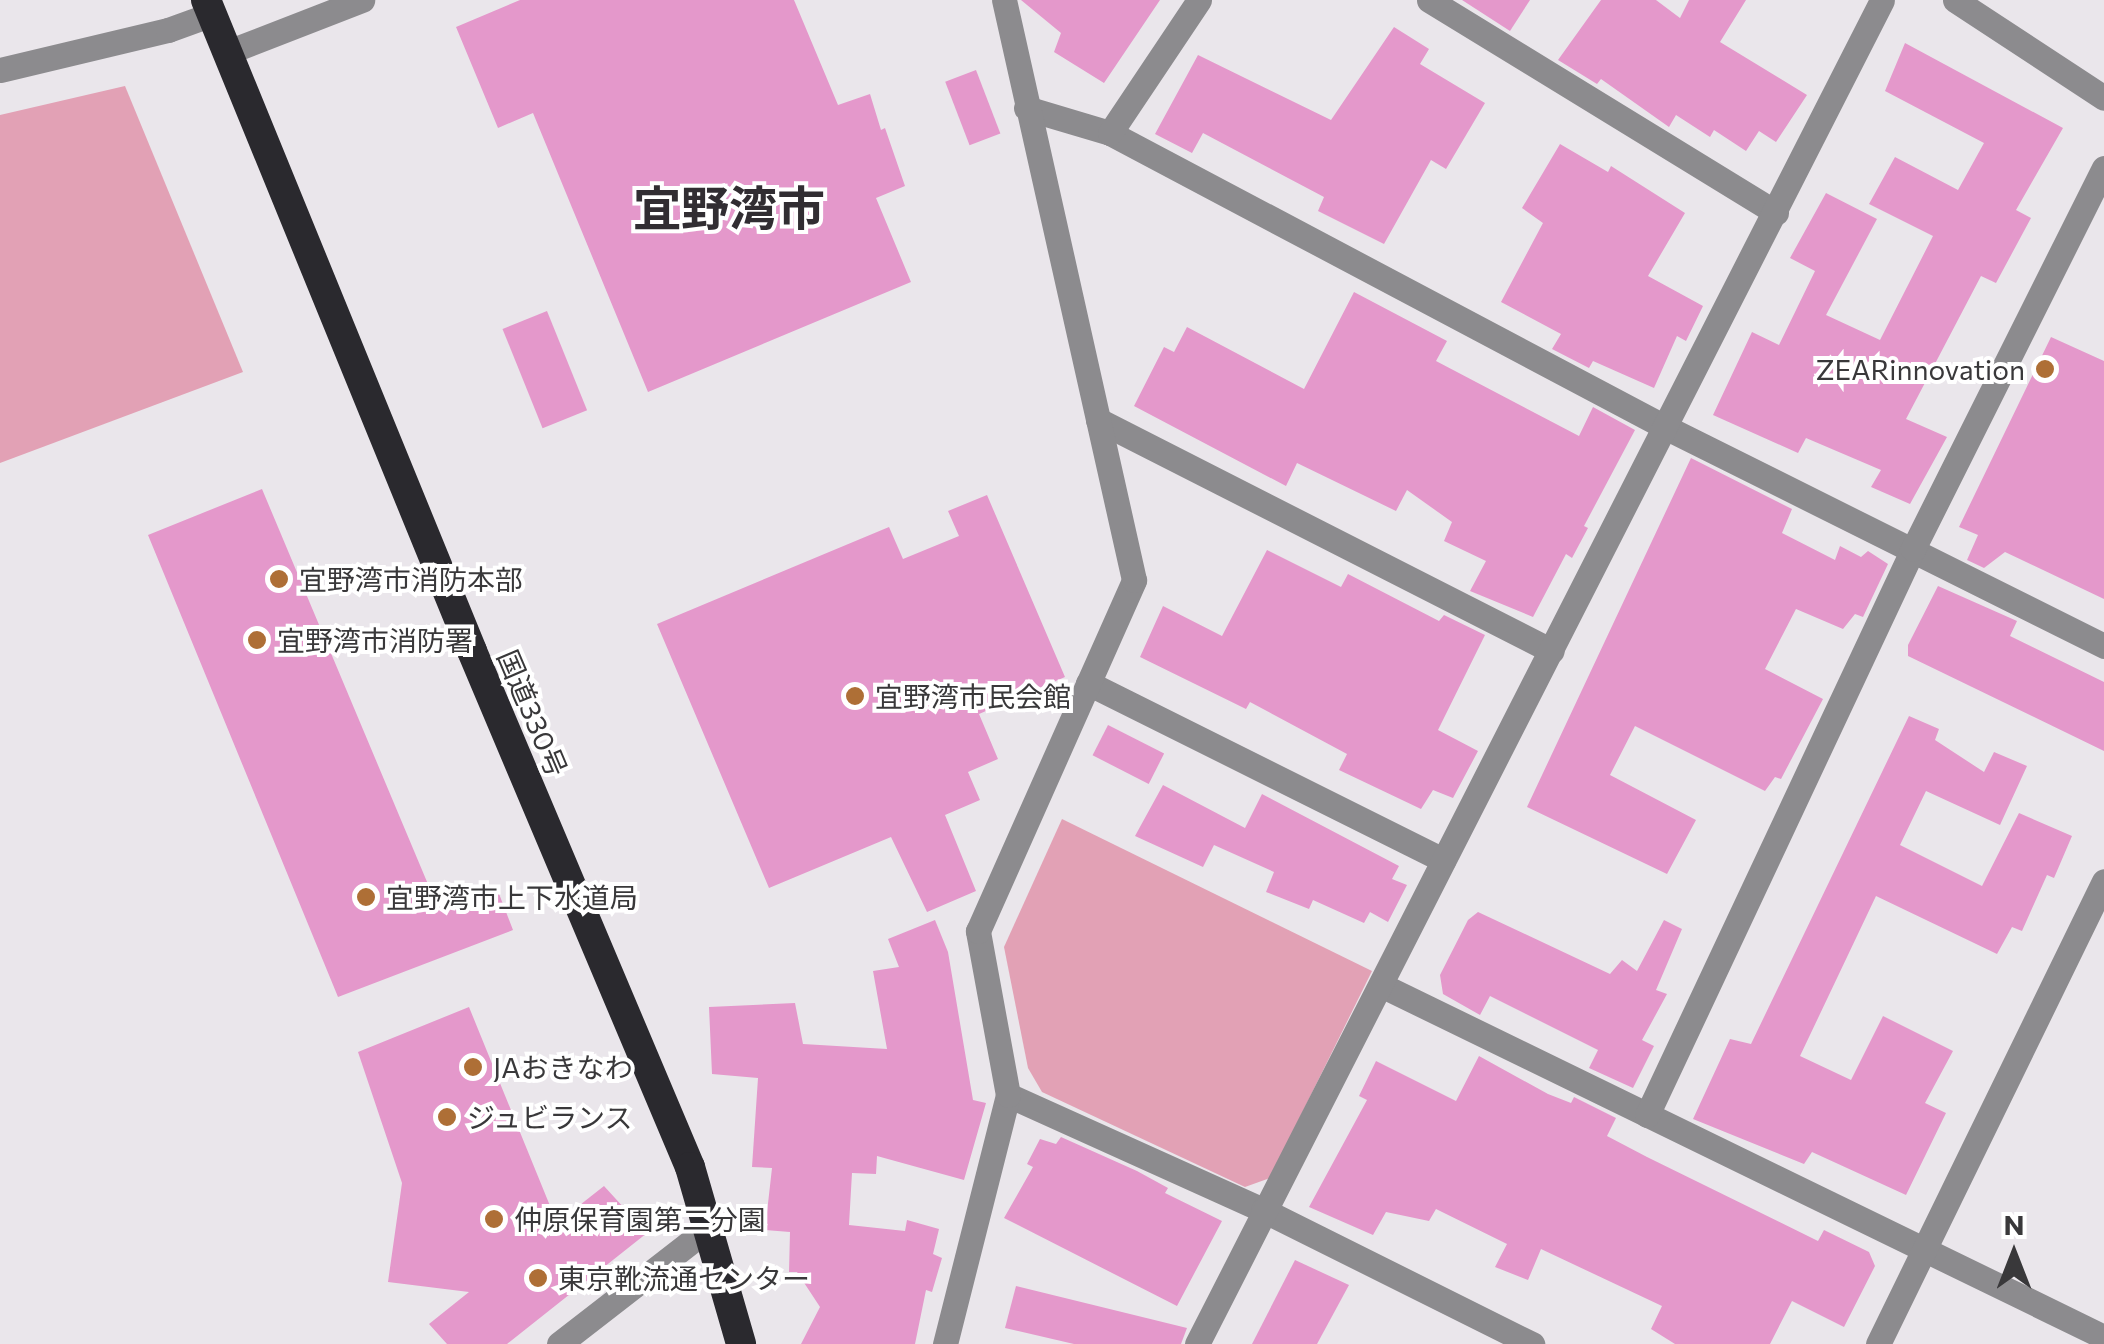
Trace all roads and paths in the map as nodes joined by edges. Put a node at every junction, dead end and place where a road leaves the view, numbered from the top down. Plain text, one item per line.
1 (362, 0) edge
2 (1004, 0) edge
3 (1200, 0) edge
4 (1429, 0) edge
5 (1882, 0) edge
6 (1955, 0) edge
7 (209, 7) edge
8 (228, 52) junction
9 (0, 70) edge
10 (2104, 98) edge
11 (1026, 108) junction
12 (1110, 133) junction
13 (2104, 168) edge
14 (1776, 213) junction
15 (1098, 420) junction
16 (1665, 426) junction
17 (1913, 548) junction
18 (2104, 646) edge
19 (1552, 651) junction
20 (1088, 682) junction
21 (1443, 860) junction
22 (2104, 881) edge
23 (1382, 986) junction
24 (1008, 1095) junction
25 (1647, 1115) junction
26 (1263, 1210) junction
27 (710, 1227) junction
28 (1923, 1252) junction
29 (2104, 1338) edge
30 (558, 1344) edge
31 (740, 1344) edge
32 (946, 1344) edge
33 (1196, 1344) edge
34 (1532, 1344) edge
35 (1878, 1344) edge

1 - 8 street
2 - 11 street
3 - 12 street
4 - 14 street
5 - 14 street
6 - 10 street
7 - 8 highway, 国道330号
7 - 9 street
8 - 27 highway, 国道330号
11 - 12 street
11 - 15 street
12 - 16 street
13 - 17 street
14 - 16 street
15 - 19 street
15 - 20 street
16 - 17 street
16 - 19 street
17 - 18 street
17 - 25 street
19 - 21 street
20 - 21 street
20 - 24 street
21 - 23 street
22 - 28 street
23 - 25 street
23 - 26 street
24 - 26 street
24 - 32 street
25 - 28 street
26 - 33 street
26 - 34 street
27 - 30 street
27 - 31 highway, 国道330号
28 - 29 street
28 - 35 street

